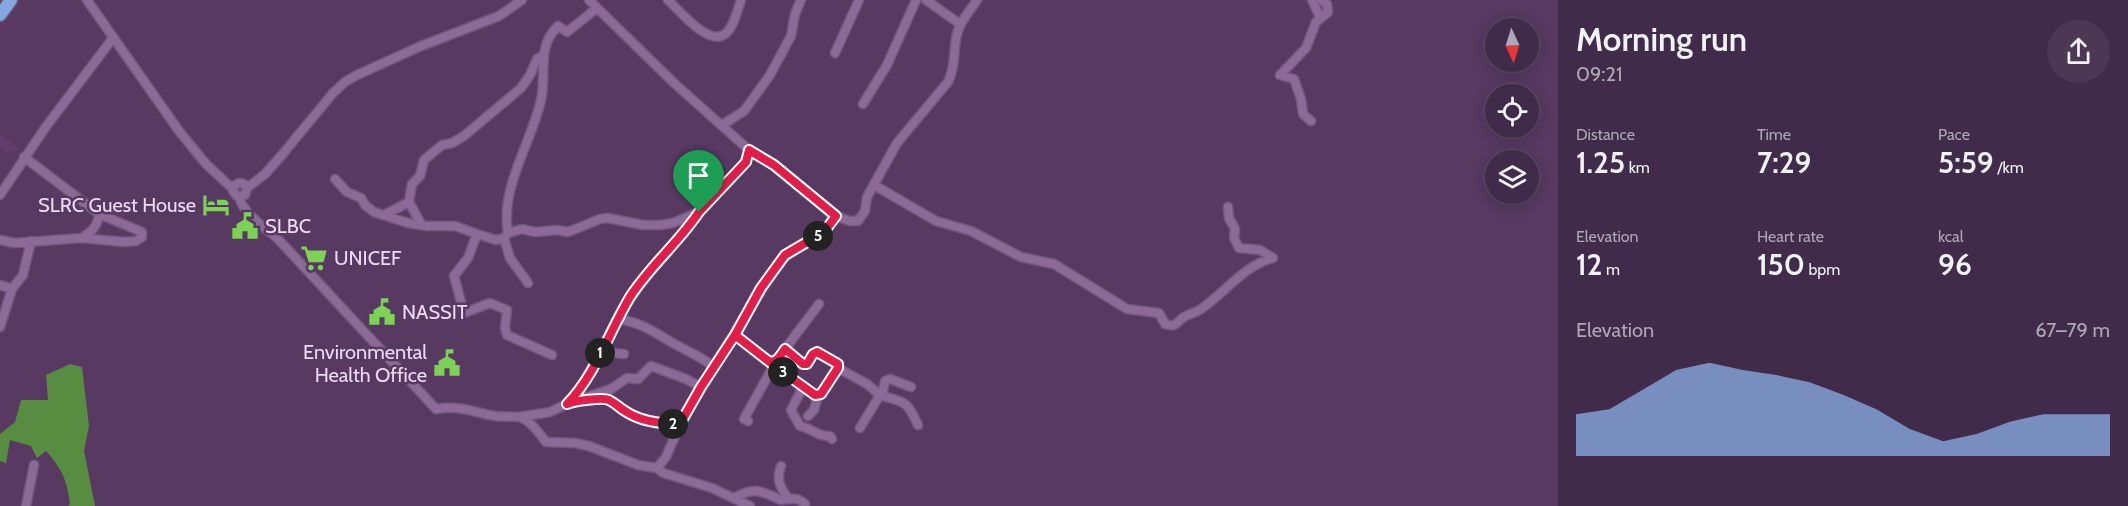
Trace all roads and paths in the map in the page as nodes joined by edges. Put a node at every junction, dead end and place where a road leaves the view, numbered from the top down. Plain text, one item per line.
1 (11, 0) edge
2 (522, 0) edge
3 (589, 0) edge
4 (668, 0) edge
5 (741, 0) edge
6 (801, 0) edge
7 (859, 0) edge
8 (916, 0) edge
9 (926, 0) edge
10 (977, 0) edge
11 (1312, 0) edge
12 (1321, 0) edge
13 (92, 2) edge
14 (597, 8) junction
15 (0, 15) edge
16 (1320, 17) junction
17 (960, 24) junction
18 (113, 38) junction
19 (836, 53) dead end
20 (542, 56) junction
21 (863, 104) dead end
22 (1311, 121) dead end
23 (722, 125) junction
24 (749, 150) junction
25 (24, 157) junction
26 (335, 179) dead end
27 (874, 185) junction
28 (248, 188) junction
29 (233, 189) junction
30 (0, 195) edge
31 (239, 197) junction
32 (409, 202) junction
33 (1228, 207) dead end
34 (699, 212) junction
35 (99, 214) junction
36 (386, 214) junction
37 (836, 216) junction
38 (421, 224) junction
39 (477, 234) junction
40 (506, 236) junction
41 (82, 238) junction
42 (0, 240) edge
43 (31, 241) junction
44 (528, 283) dead end
45 (0, 285) edge
46 (12, 289) junction
47 (819, 304) dead end
48 (617, 319) junction
49 (0, 327) edge
50 (735, 335) junction
51 (604, 344) junction
52 (785, 349) junction
53 (612, 353) junction
54 (624, 354) dead end
55 (552, 355) dead end
56 (599, 355) junction
57 (772, 364) junction
58 (714, 367) junction
59 (838, 368) junction
60 (701, 387) junction
61 (803, 387) junction
62 (911, 387) dead end
63 (818, 395) junction
64 (880, 395) junction
65 (571, 402) junction
66 (808, 416) dead end
67 (518, 417) junction
68 (748, 422) dead end
69 (680, 424) junction
70 (918, 425) dead end
71 (860, 428) dead end
72 (832, 439) dead end
73 (34, 465) dead end
74 (781, 466) dead end
75 (657, 468) junction
76 (734, 498) junction
77 (788, 498) junction
78 (806, 505) edge
79 (26, 506) edge
80 (750, 506) edge

1 - 15 highway
2 - 28 street
3 - 14 street
4 - 5 street
6 - 23 street
7 - 19 street
8 - 21 street
9 - 17 street
10 - 17 street
11 - 16 street
12 - 16 street
13 - 18 street
14 - 20 street
14 - 23 street
16 - 22 street
17 - 27 street
18 - 25 street
18 - 29 street
20 - 32 street
20 - 40 street
23 - 24 street
24 - 34 street
24 - 37 street
25 - 30 street
25 - 35 street
26 - 36 street
27 - 33 street
27 - 37 street
28 - 29 street
28 - 31 street
29 - 31 street
31 - 67 street
32 - 36 street
32 - 38 street
34 - 40 street
34 - 48 street
35 - 41 street
35 - 41 street
36 - 38 street
37 - 50 street
38 - 39 street
39 - 40 street
39 - 55 street
40 - 44 street
41 - 43 street
42 - 43 street
43 - 46 street
45 - 46 street
46 - 49 street
47 - 52 street
48 - 51 street
48 - 58 street
50 - 57 street
50 - 58 street
51 - 53 street
51 - 56 street
52 - 57 street
52 - 59 street
53 - 54 street
53 - 56 street
56 - 65 street
57 - 61 street
57 - 68 street
58 - 60 street
59 - 63 street
59 - 64 street
60 - 65 street
60 - 69 street
61 - 63 street
61 - 72 street
62 - 64 street
63 - 66 street
64 - 70 street
64 - 71 street
65 - 67 street
65 - 69 street
67 - 75 street
69 - 75 street
73 - 79 street
74 - 77 street
75 - 76 street
76 - 77 street
76 - 80 street
77 - 78 street

